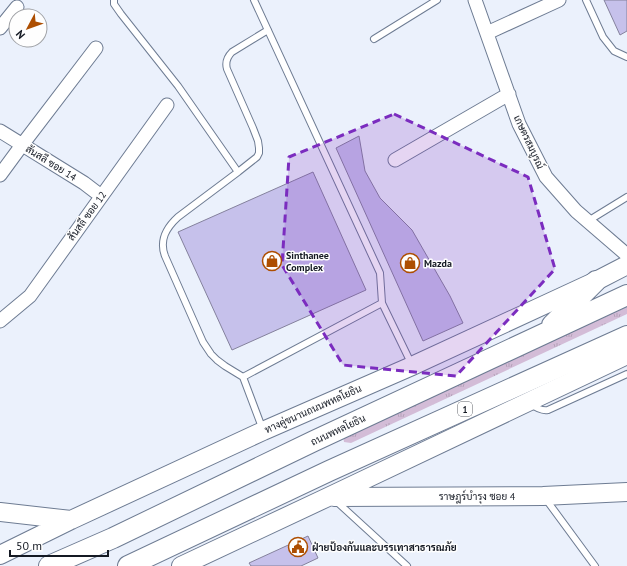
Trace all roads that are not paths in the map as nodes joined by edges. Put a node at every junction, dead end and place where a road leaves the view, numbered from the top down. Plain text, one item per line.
1 (114, 0) edge
2 (254, 0) edge
3 (437, 0) edge
4 (475, 0) edge
5 (558, 0) edge
6 (586, 0) edge
7 (17, 7) dead end
8 (0, 28) edge
9 (268, 30) junction
10 (487, 34) junction
11 (374, 39) dead end
12 (96, 48) dead end
13 (627, 57) edge
14 (509, 94) junction
15 (167, 105) dead end
16 (0, 131) edge
17 (22, 145) junction
18 (395, 160) dead end
19 (238, 172) junction
20 (0, 175) edge
21 (101, 196) junction
22 (627, 197) edge
23 (588, 222) junction
24 (627, 255) edge
25 (627, 265) edge
26 (596, 281) junction
27 (627, 295) edge
28 (382, 303) junction
29 (0, 321) edge
30 (542, 334) junction
31 (627, 336) edge
32 (627, 355) edge
33 (412, 366) junction
34 (627, 374) edge
35 (243, 377) junction
36 (528, 402) junction
37 (263, 431) junction
38 (314, 441) junction
39 (329, 471) junction
40 (627, 492) edge
41 (543, 496) junction
42 (330, 497) junction
43 (0, 512) edge
44 (71, 520) junction
45 (0, 555) edge
46 (190, 564) edge
47 (49, 566) edge
48 (128, 566) edge
49 (407, 566) edge
50 (595, 566) edge

1 - 19 lane
2 - 9 lane
3 - 11 lane
4 - 10 street, เกษตรสมบูรณ์
5 - 10 street
6 - 13 lane
7 - 8 street
9 - 19 lane
9 - 28 lane
10 - 14 street, เกษตรสมบูรณ์
12 - 17 street
14 - 18 street
14 - 23 street, เกษตรสมบูรณ์
15 - 21 street, สันสลี ซอย 12
16 - 17 street, สันสลี ซอย 14
17 - 20 street
17 - 21 street, สันสลี ซอย 14
19 - 35 lane
21 - 29 street, สันสลี ซอย 12
22 - 23 lane
23 - 24 street, เกษตรสมบูรณ์
25 - 26 main road, ทางคู่ขนานถนนพหลโยธิน
26 - 30 main road
26 - 33 main road, ทางคู่ขนานถนนพหลโยธิน
27 - 30 main road, ถนนพหลโยธิน
28 - 33 lane
28 - 35 lane
30 - 38 main road, ถนนพหลโยธิน
31 - 39 main road, 1
32 - 36 main road, 1
33 - 37 main road, ทางคู่ขนานถนนพหลโยธิน
34 - 36 lane
35 - 37 lane
36 - 42 main road, 1
37 - 44 main road, ทางคู่ขนานถนนพหลโยธิน
38 - 39 main road
38 - 47 main road, ถนนพหลโยธิน
39 - 48 main road, 1
40 - 41 main road, ราษฎร์บำรุง ซอย 4
41 - 42 main road, ราษฎร์บำรุง ซอย 4
41 - 50 lane
42 - 46 main road, 1
42 - 49 lane
43 - 44 main road
44 - 45 main road, ทางคู่ขนานถนนพหลโยธิน

